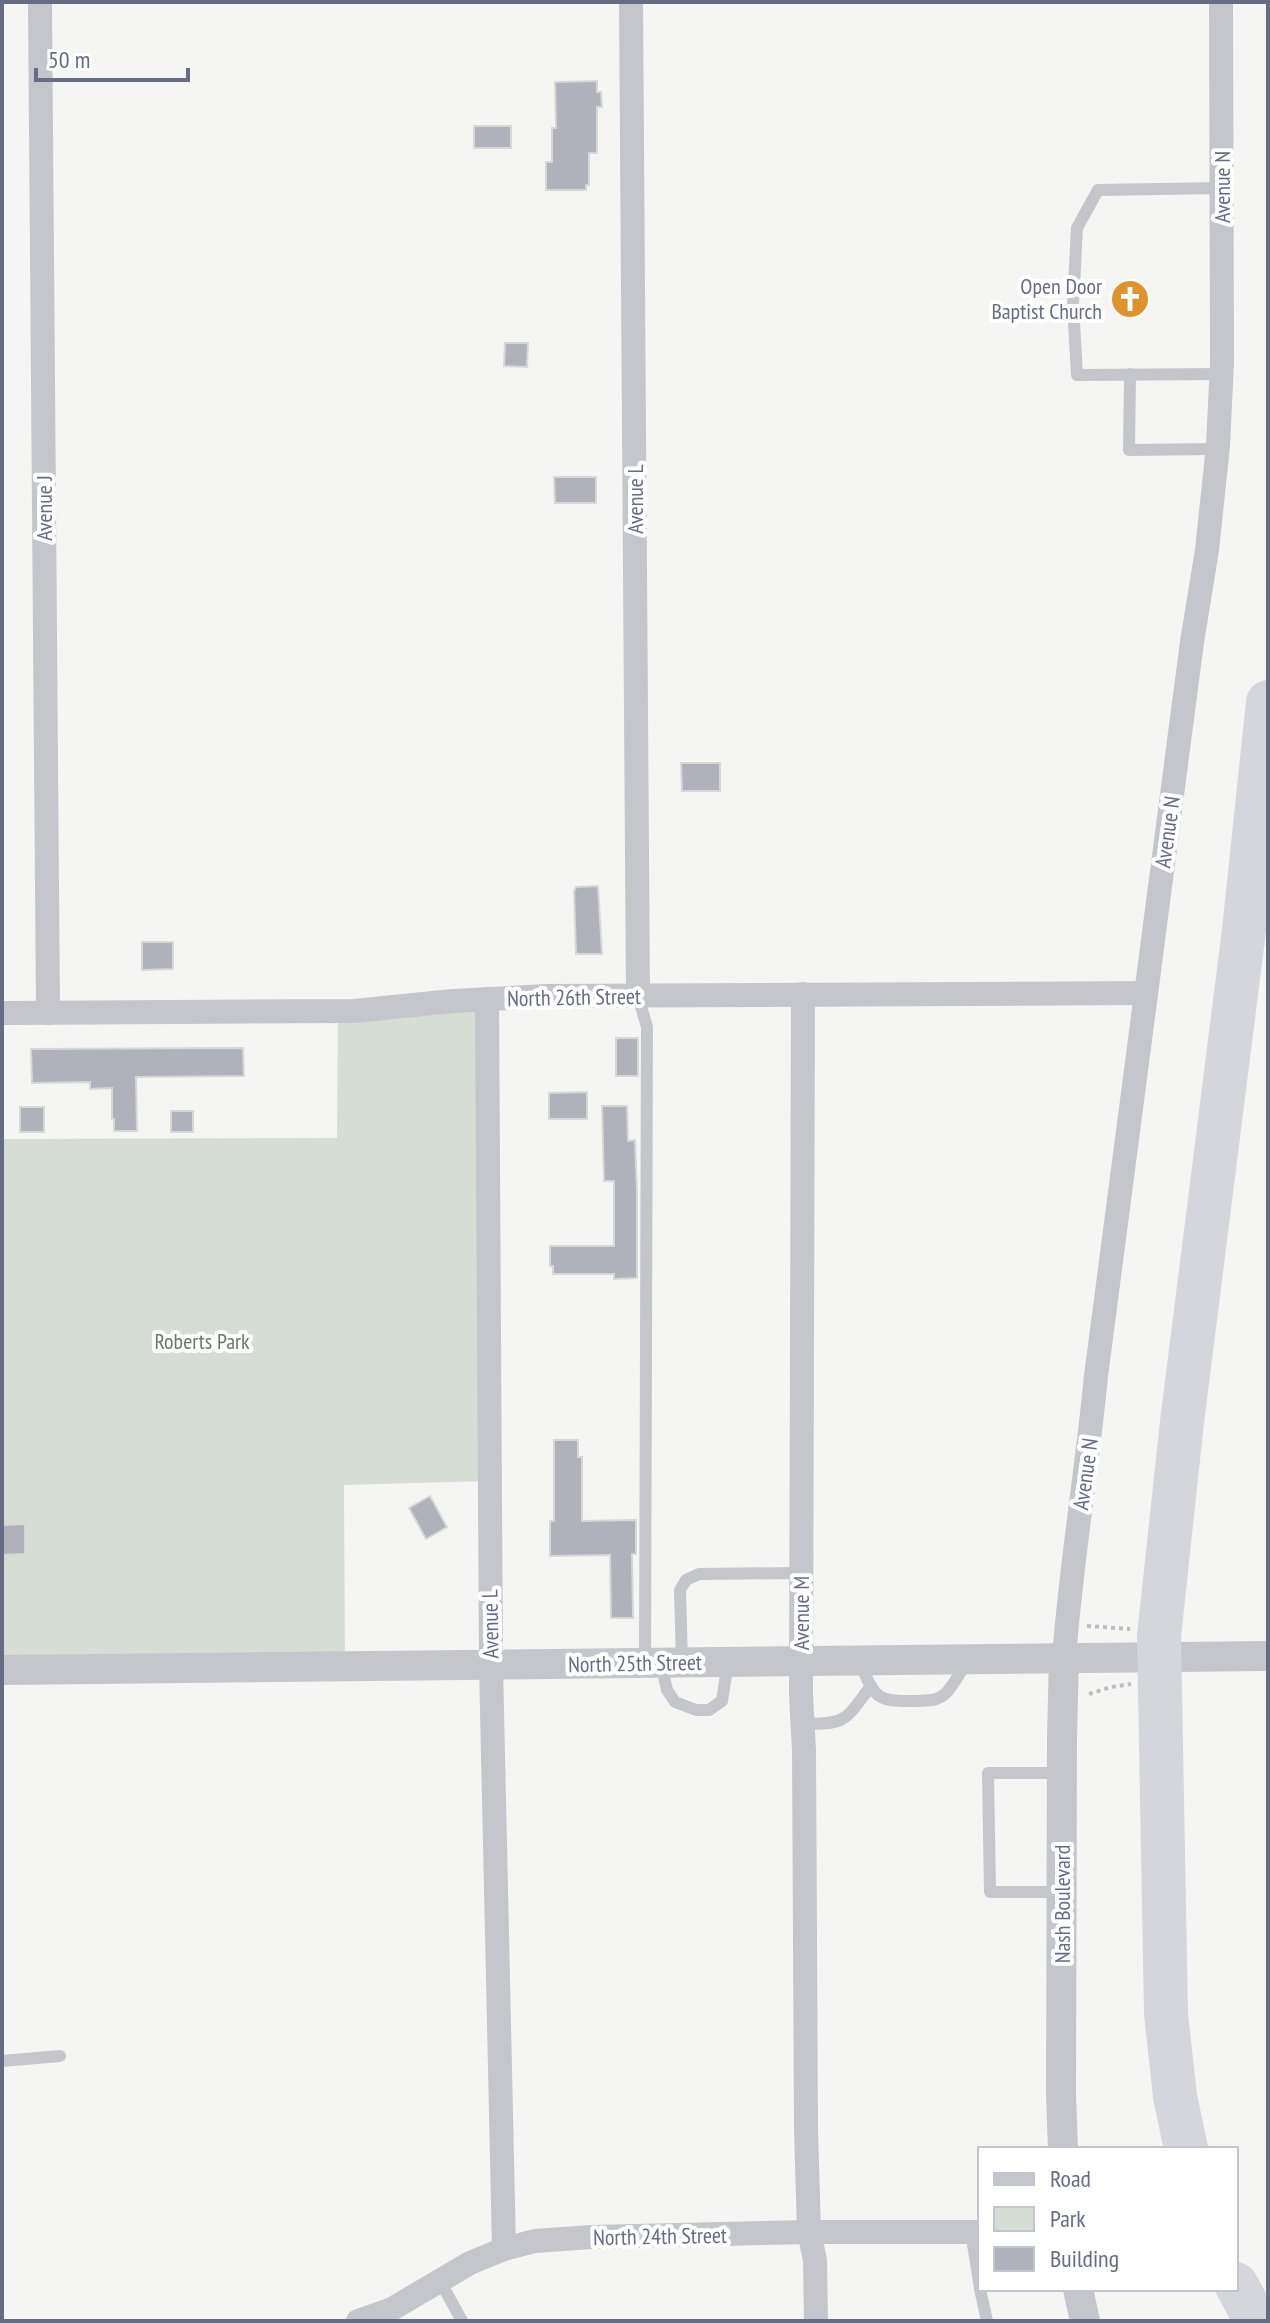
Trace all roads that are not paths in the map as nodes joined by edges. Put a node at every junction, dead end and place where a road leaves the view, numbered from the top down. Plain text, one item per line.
1 (40, 2) edge
2 (631, 2) edge
3 (1221, 2) edge
4 (1222, 188) junction
5 (1130, 374) junction
6 (1221, 374) junction
7 (1217, 449) junction
8 (1268, 702) edge
9 (1146, 993) junction
10 (803, 994) junction
11 (638, 996) junction
12 (487, 999) junction
13 (2, 1013) edge
14 (48, 1013) junction
15 (801, 1573) junction
16 (1268, 1656) edge
17 (1158, 1657) junction
18 (1064, 1658) junction
19 (969, 1659) junction
20 (801, 1661) junction
21 (728, 1662) junction
22 (662, 1663) junction
23 (491, 1665) junction
24 (2, 1670) edge
25 (865, 1674) junction
26 (802, 1724) junction
27 (1062, 1773) junction
28 (1062, 1892) junction
29 (60, 2056) dead end
30 (2, 2061) edge
31 (1063, 2147) edge
32 (1186, 2147) edge
33 (809, 2232) junction
34 (976, 2232) edge
35 (504, 2249) junction
36 (978, 2260) edge
37 (440, 2281) junction
38 (1238, 2288) edge
39 (981, 2291) edge
40 (1078, 2291) edge
41 (358, 2321) edge
42 (462, 2321) edge
43 (816, 2321) edge
44 (987, 2321) edge
45 (1085, 2321) edge
46 (1256, 2321) edge

1 - 14 street, Avenue J
2 - 11 street, Avenue L
3 - 4 street, Avenue N
4 - 5 lane
4 - 6 street, Avenue N
5 - 6 lane
5 - 7 lane
6 - 7 street, Avenue N
7 - 9 street, Avenue N
8 - 17 highway
9 - 10 street, North 26th Street
9 - 18 street, Avenue N
10 - 11 street, North 26th Street
10 - 15 street, Avenue M
11 - 12 street, North 26th Street
11 - 22 lane
12 - 14 street, North 26th Street
12 - 23 street, Avenue L
13 - 14 street, North 26th Street
15 - 20 street, Avenue M
15 - 22 lane
16 - 17 street, North 25th Street
17 - 18 street, North 25th Street
17 - 32 highway
18 - 19 street, North 25th Street
18 - 27 street, Nash Boulevard
19 - 25 street, North 25th Street
19 - 25 lane
20 - 21 street, North 25th Street
20 - 25 street, North 25th Street
20 - 26 street, Avenue M
21 - 22 street, North 25th Street
21 - 22 lane
22 - 23 street, North 25th Street
23 - 24 street, North 25th Street
23 - 35 street, Avenue L
25 - 26 lane
26 - 33 street, Avenue M
27 - 28 street, Nash Boulevard
27 - 28 lane
28 - 31 street, Nash Boulevard
29 - 30 lane
33 - 34 street, North 24th Street
33 - 35 street, North 24th Street
33 - 43 street, Avenue M
34 - 36 lane
35 - 37 street, North 24th Street
37 - 41 street, North 24th Street
37 - 42 lane
38 - 46 highway
39 - 44 lane
40 - 45 street

